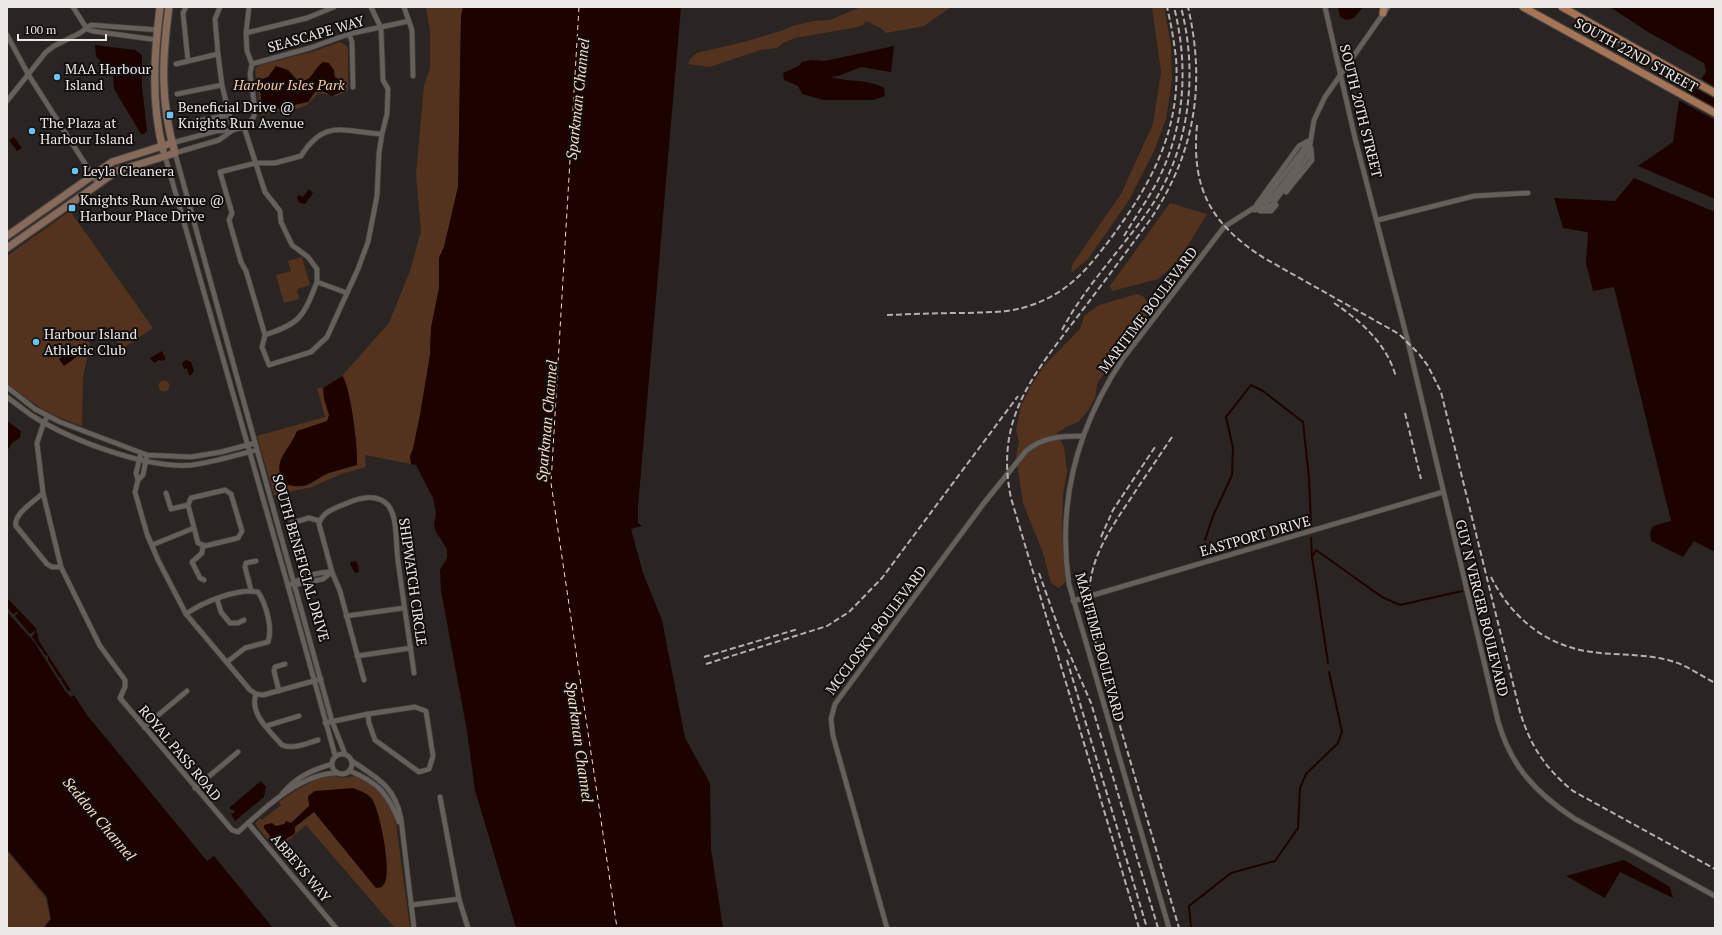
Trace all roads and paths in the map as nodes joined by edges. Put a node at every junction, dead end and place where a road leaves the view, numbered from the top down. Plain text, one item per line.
1 (73, 7) edge
2 (160, 7) edge
3 (169, 7) edge
4 (186, 7) edge
5 (220, 7) edge
6 (249, 7) edge
7 (334, 7) edge
8 (371, 7) edge
9 (404, 7) edge
10 (1325, 7) edge
11 (1523, 7) edge
12 (1562, 7) edge
13 (1385, 9) edge
14 (409, 21) junction
15 (381, 28) junction
16 (87, 29) junction
17 (157, 29) junction
18 (166, 30) junction
19 (246, 33) junction
20 (350, 34) junction
21 (7, 35) edge
22 (156, 39) junction
23 (165, 40) junction
24 (218, 54) junction
25 (188, 61) junction
26 (176, 64) dead end
27 (252, 64) junction
28 (1341, 72) junction
29 (28, 74) junction
30 (413, 76) dead end
31 (222, 85) junction
32 (353, 87) dead end
33 (1715, 92) edge
34 (177, 94) dead end
35 (7, 101) edge
36 (1715, 113) edge
37 (229, 115) junction
38 (181, 124) dead end
39 (244, 127) junction
40 (233, 130) junction
41 (382, 134) junction
42 (201, 135) junction
43 (1310, 141) junction
44 (172, 143) junction
45 (204, 145) junction
46 (162, 146) junction
47 (175, 153) junction
48 (165, 156) junction
49 (256, 163) junction
50 (101, 169) junction
51 (92, 176) junction
52 (107, 178) junction
53 (98, 184) junction
54 (1528, 193) dead end
55 (188, 200) junction
56 (179, 202) junction
57 (50, 206) junction
58 (1252, 210) junction
59 (56, 214) junction
60 (1378, 220) junction
61 (7, 236) edge
62 (7, 248) edge
63 (318, 282) junction
64 (347, 293) junction
65 (216, 299) junction
66 (207, 301) junction
67 (264, 335) junction
68 (234, 368) junction
69 (226, 370) junction
70 (7, 387) edge
71 (7, 397) edge
72 (48, 416) junction
73 (44, 422) junction
74 (1082, 436) junction
75 (255, 443) junction
76 (248, 445) junction
77 (257, 450) junction
78 (250, 452) junction
79 (141, 453) junction
80 (147, 454) junction
81 (138, 460) junction
82 (145, 461) junction
83 (138, 480) junction
84 (1443, 492) junction
85 (43, 493) junction
86 (166, 493) dead end
87 (188, 505) junction
88 (320, 521) junction
89 (291, 523) dead end
90 (194, 528) junction
91 (152, 545) junction
92 (202, 545) junction
93 (256, 561) dead end
94 (61, 567) junction
95 (332, 572) junction
96 (204, 580) dead end
97 (295, 583) junction
98 (288, 586) junction
99 (251, 590) junction
100 (216, 599) junction
101 (1074, 601) junction
102 (404, 608) junction
103 (186, 614) junction
104 (346, 616) junction
105 (244, 620) dead end
106 (411, 648) junction
107 (357, 656) junction
108 (226, 662) junction
109 (285, 664) dead end
110 (414, 673) dead end
111 (321, 679) junction
112 (364, 680) dead end
113 (314, 681) junction
114 (187, 691) dead end
115 (279, 691) junction
116 (256, 694) junction
117 (368, 714) junction
118 (299, 716) dead end
119 (332, 721) junction
120 (326, 723) junction
121 (266, 726) junction
122 (144, 727) junction
123 (318, 740) dead end
124 (238, 752) dead end
125 (345, 754) junction
126 (335, 755) junction
127 (352, 761) junction
128 (332, 764) junction
129 (350, 771) junction
130 (336, 772) junction
131 (195, 788) junction
132 (281, 795) junction
133 (440, 797) dead end
134 (248, 823) junction
135 (401, 826) junction
136 (1715, 896) edge
137 (459, 899) junction
138 (411, 905) junction
139 (336, 928) edge
140 (414, 928) edge
141 (468, 928) edge
142 (887, 928) edge
143 (1169, 928) edge

1 - 16 street
2 - 17 street, SOUTH BENEFICIAL DRIVE
3 - 18 street, SOUTH BENEFICIAL DRIVE
4 - 25 street
5 - 24 street
6 - 19 street
7 - 19 street
8 - 15 street
9 - 14 street
10 - 28 street, SOUTH 20TH STREET
11 - 36 main road, SOUTH 22ND STREET
12 - 33 main road, SOUTH 22ND STREET
13 - 28 street, MARITIME BOULEVARD
14 - 15 street, SEASCAPE WAY
14 - 30 street
15 - 20 street, SEASCAPE WAY
15 - 41 street
16 - 17 street
16 - 22 street
16 - 29 street
17 - 18 street
17 - 22 street, SOUTH BENEFICIAL DRIVE
18 - 23 street, SOUTH BENEFICIAL DRIVE
19 - 27 street
20 - 27 street, SEASCAPE WAY
20 - 32 street
21 - 29 street
22 - 23 street
22 - 46 street, SOUTH BENEFICIAL DRIVE
23 - 44 street, SOUTH BENEFICIAL DRIVE
24 - 25 street
24 - 31 street
25 - 26 street
27 - 39 street
28 - 43 street, MARITIME BOULEVARD
28 - 60 street, SOUTH 20TH STREET
29 - 35 street
29 - 51 street
31 - 34 street
31 - 37 street
37 - 38 street
37 - 40 street
39 - 40 street
39 - 49 street
40 - 42 street
40 - 45 street
41 - 49 street
41 - 64 street
42 - 44 street
42 - 45 street
43 - 58 street, MARITIME BOULEVARD
43 - 58 street, MARITIME BOULEVARD
44 - 46 street
44 - 47 street, SOUTH BENEFICIAL DRIVE
45 - 47 street
46 - 48 street, SOUTH BENEFICIAL DRIVE
46 - 50 street
47 - 48 street
47 - 55 street, SOUTH BENEFICIAL DRIVE
48 - 52 street
48 - 56 street, SOUTH BENEFICIAL DRIVE
49 - 63 street
49 - 67 street
50 - 51 street
50 - 52 street
51 - 53 street
51 - 57 street
52 - 53 street
53 - 59 street
54 - 60 street
55 - 56 street
55 - 65 street, SOUTH BENEFICIAL DRIVE
56 - 66 street, SOUTH BENEFICIAL DRIVE
57 - 59 street
57 - 61 street
58 - 74 street, MARITIME BOULEVARD
59 - 62 street
60 - 84 street, GUY N VERGER BOULEVARD
63 - 64 street
63 - 67 street
64 - 67 street
65 - 66 street
65 - 68 street, SOUTH BENEFICIAL DRIVE
66 - 69 street, SOUTH BENEFICIAL DRIVE
68 - 69 street
68 - 75 street, SOUTH BENEFICIAL DRIVE
69 - 76 street, SOUTH BENEFICIAL DRIVE
70 - 72 street
71 - 73 street
72 - 73 street
72 - 79 street
73 - 81 street
73 - 85 street
74 - 101 street, MARITIME BOULEVARD
74 - 142 street, MCCLOSKY BOULEVARD
75 - 76 street
75 - 77 street, SOUTH BENEFICIAL DRIVE
76 - 78 street, SOUTH BENEFICIAL DRIVE
76 - 80 street
77 - 78 street
77 - 97 street, SOUTH BENEFICIAL DRIVE
78 - 82 street
78 - 98 street, SOUTH BENEFICIAL DRIVE
79 - 80 street
79 - 81 street
80 - 82 street
81 - 82 street
81 - 83 street
82 - 83 street
83 - 91 street
84 - 101 street, EASTPORT DRIVE
84 - 136 street, GUY N VERGER BOULEVARD
85 - 94 street
85 - 94 street
86 - 87 street
87 - 90 street
87 - 92 street
88 - 89 street
88 - 95 street
88 - 102 street, SHIPWATCH CIRCLE
90 - 91 street
90 - 92 street
91 - 103 street
92 - 96 street
93 - 99 street
94 - 122 street, ROYAL PASS ROAD
95 - 97 street
95 - 97 street
95 - 104 street
97 - 98 street
97 - 111 street, SOUTH BENEFICIAL DRIVE
98 - 113 street, SOUTH BENEFICIAL DRIVE
99 - 100 street
99 - 108 street
100 - 103 street
100 - 105 street
101 - 143 street, MARITIME BOULEVARD
102 - 104 street
102 - 106 street, SHIPWATCH CIRCLE
103 - 108 street
104 - 107 street
106 - 107 street
106 - 110 street, SHIPWATCH CIRCLE
107 - 112 street
108 - 116 street
109 - 115 street
111 - 113 street
111 - 119 street, SOUTH BENEFICIAL DRIVE
113 - 115 street
113 - 120 street, SOUTH BENEFICIAL DRIVE
114 - 122 street
115 - 116 street
116 - 121 street
117 - 117 street
117 - 119 street
118 - 121 street
119 - 120 street
119 - 125 street, SOUTH BENEFICIAL DRIVE
120 - 126 street, SOUTH BENEFICIAL DRIVE
121 - 123 street
122 - 131 street, ROYAL PASS ROAD
124 - 131 street
125 - 126 street
125 - 127 street
126 - 128 street
127 - 129 street
127 - 135 street
128 - 130 street
128 - 132 street
129 - 130 street
129 - 135 street
130 - 132 street
131 - 134 street, ROYAL PASS ROAD
132 - 134 street
133 - 137 street
134 - 139 street, ABBEYS WAY
135 - 138 street
137 - 138 street
137 - 141 street
138 - 140 street

